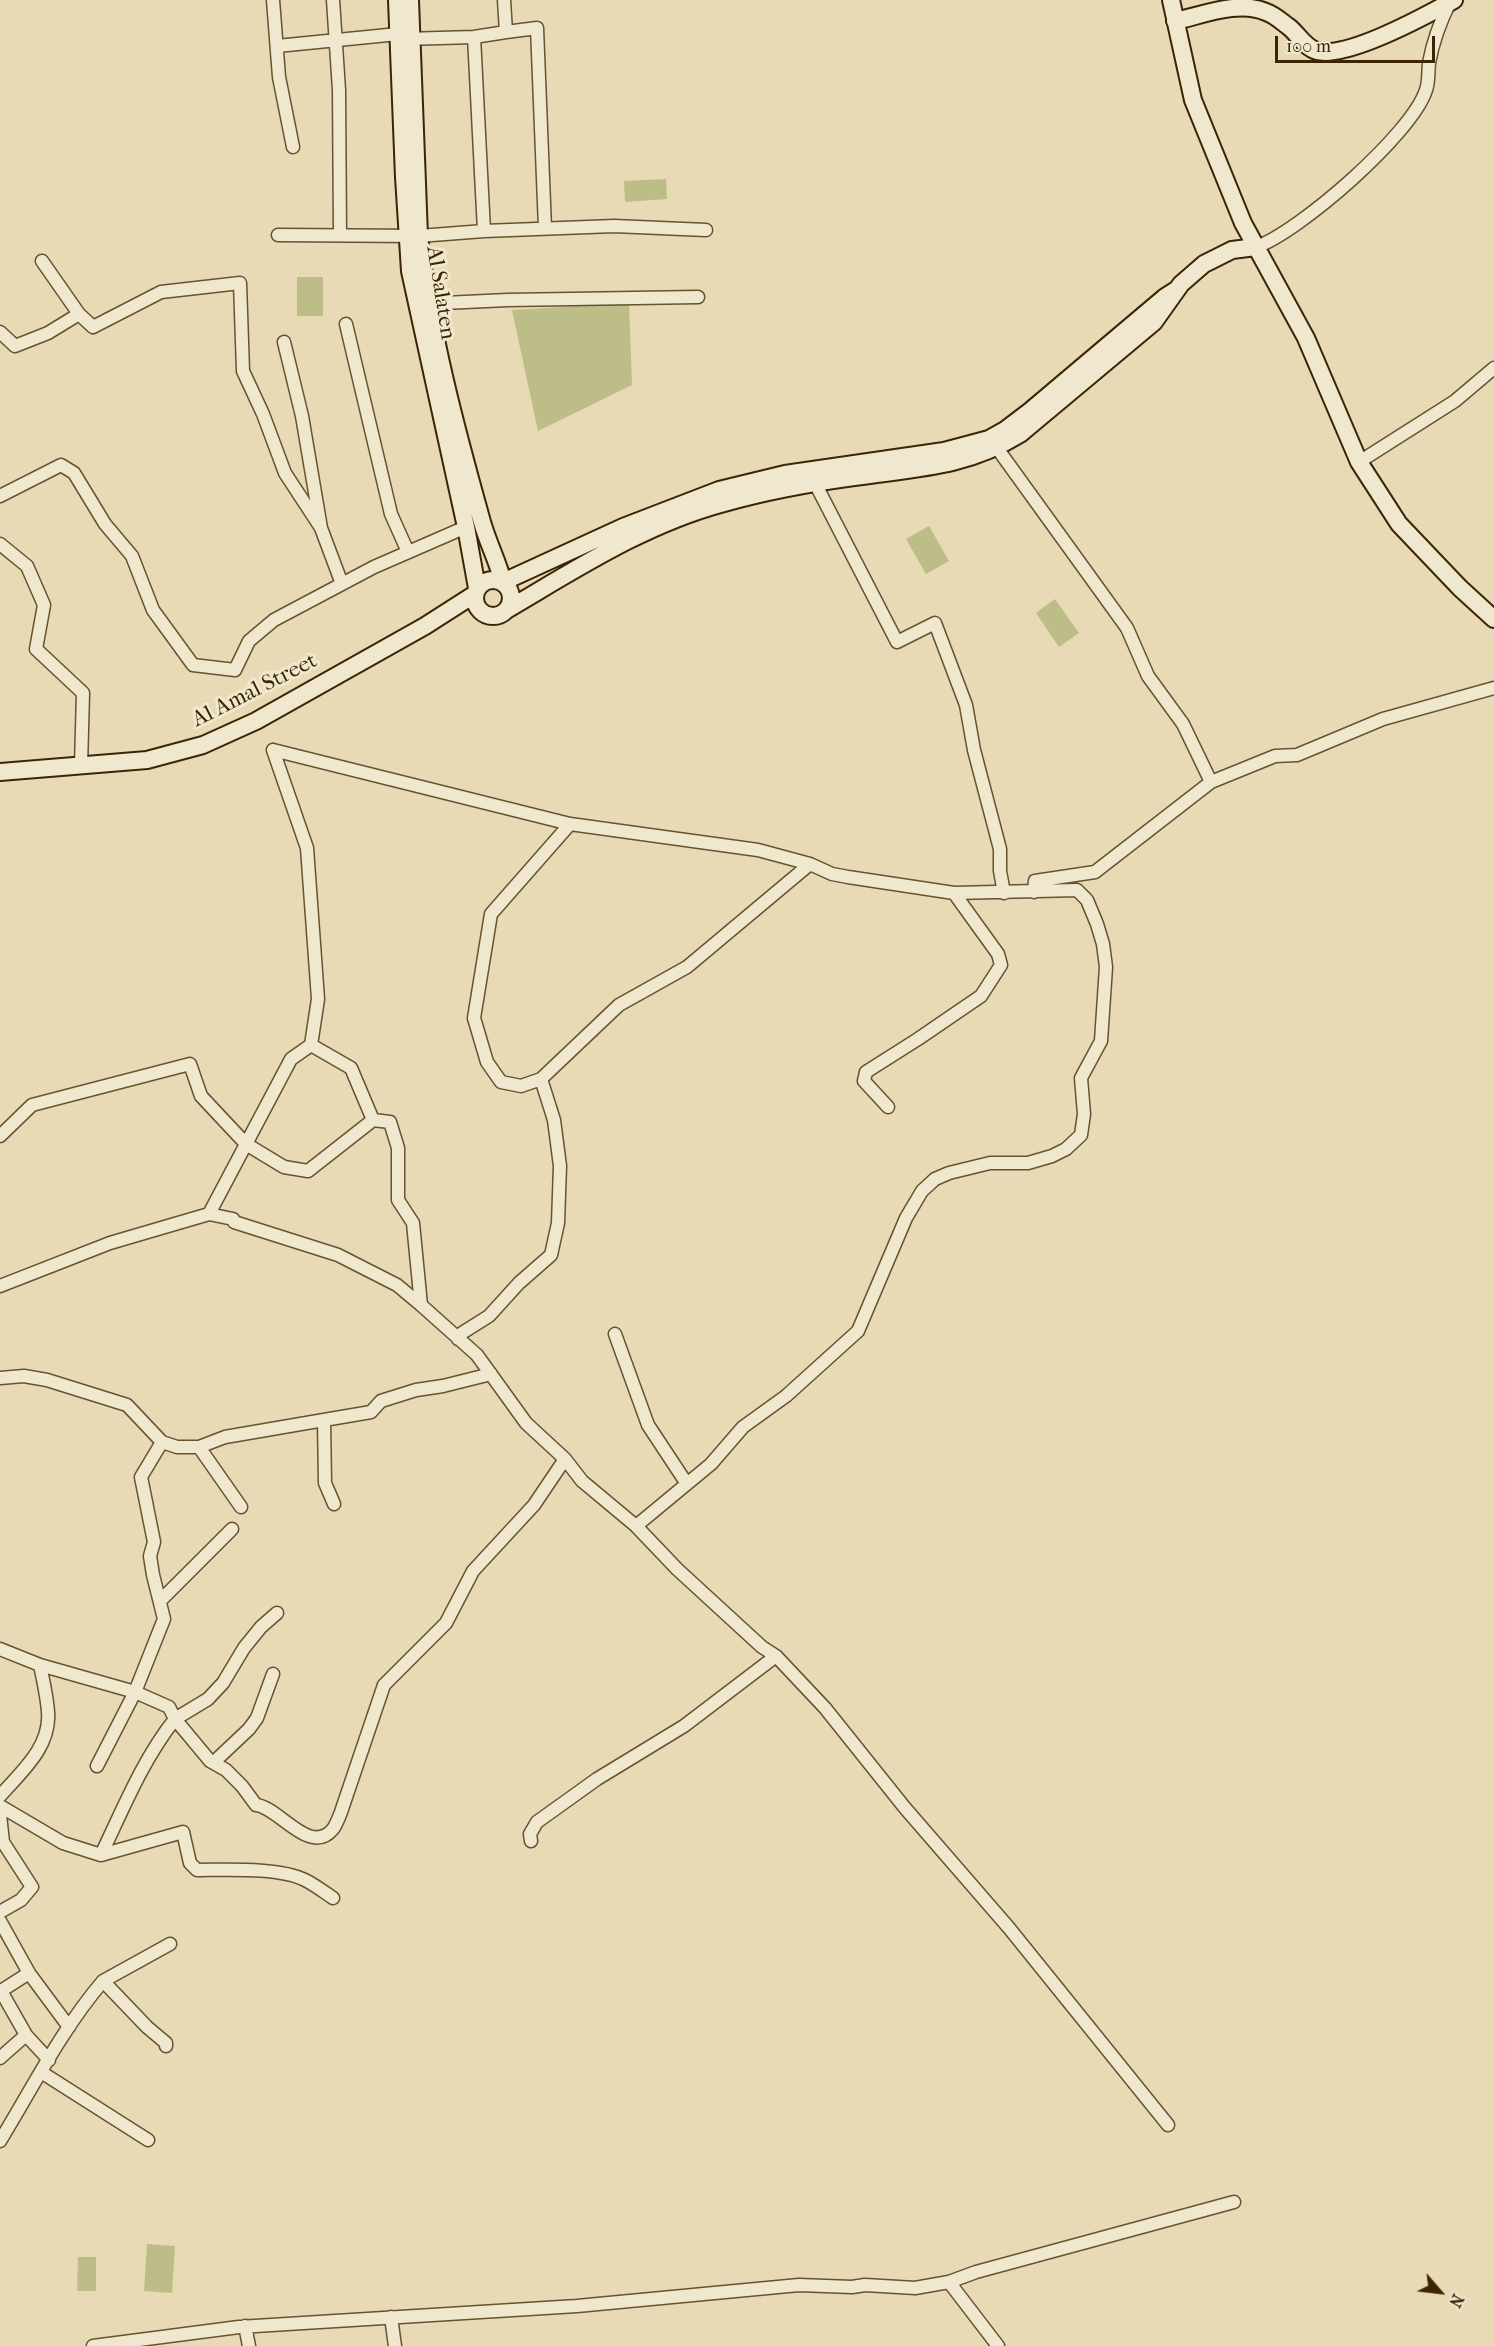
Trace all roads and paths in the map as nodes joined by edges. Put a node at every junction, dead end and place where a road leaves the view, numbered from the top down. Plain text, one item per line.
1 (273, 0) edge
2 (333, 0) edge
3 (397, 0) edge
4 (410, 0) edge
5 (504, 0) edge
6 (1172, 0) edge
7 (1452, 1) edge
8 (1175, 21) junction
9 (506, 32) junction
10 (474, 37) junction
11 (403, 38) junction
12 (336, 42) junction
13 (277, 46) junction
14 (293, 147) dead end
15 (545, 228) junction
16 (706, 230) dead end
17 (484, 231) junction
18 (278, 235) dead end
19 (339, 235) junction
20 (413, 236) junction
21 (1256, 247) junction
22 (42, 261) dead end
23 (1176, 290) junction
24 (698, 297) dead end
25 (422, 304) junction
26 (79, 314) junction
27 (346, 324) dead end
28 (0, 332) edge
29 (284, 342) dead end
30 (1494, 368) edge
31 (997, 448) junction
32 (1359, 462) junction
33 (815, 483) junction
34 (0, 496) edge
35 (466, 527) junction
36 (321, 528) junction
37 (0, 544) edge
38 (408, 552) junction
39 (503, 582) junction
40 (342, 584) junction
41 (476, 591) junction
42 (508, 609) junction
43 (1494, 619) edge
44 (1494, 688) edge
45 (81, 766) junction
46 (0, 772) edge
47 (1211, 782) junction
48 (570, 824) junction
49 (810, 864) junction
50 (1004, 892) junction
51 (1034, 892) junction
52 (954, 893) junction
53 (311, 1045) junction
54 (541, 1079) junction
55 (888, 1107) dead end
56 (373, 1120) junction
57 (0, 1136) edge
58 (246, 1144) junction
59 (209, 1214) junction
60 (2, 1286) edge
61 (421, 1305) junction
62 (615, 1334) dead end
63 (458, 1338) junction
64 (491, 1374) junction
65 (0, 1378) edge
66 (324, 1420) junction
67 (162, 1442) junction
68 (199, 1446) junction
69 (565, 1459) junction
70 (687, 1484) junction
71 (334, 1504) dead end
72 (241, 1507) dead end
73 (636, 1526) junction
74 (232, 1529) dead end
75 (160, 1601) junction
76 (277, 1613) dead end
77 (0, 1649) edge
78 (776, 1656) junction
79 (40, 1665) junction
80 (273, 1674) dead end
81 (135, 1692) junction
82 (175, 1719) junction
83 (214, 1761) junction
84 (97, 1766) dead end
85 (0, 1796) edge
86 (0, 1806) edge
87 (0, 1815) edge
88 (531, 1841) dead end
89 (101, 1855) junction
90 (333, 1898) dead end
91 (0, 1911) edge
92 (0, 1921) edge
93 (170, 1944) dead end
94 (29, 1973) junction
95 (102, 1981) junction
96 (69, 2027) junction
97 (26, 2035) junction
98 (166, 2046) dead end
99 (0, 2058) edge
100 (49, 2060) junction
101 (41, 2072) junction
102 (1168, 2125) dead end
103 (148, 2140) dead end
104 (0, 2141) edge
105 (1234, 2202) dead end
106 (949, 2282) junction
107 (391, 2317) junction
108 (245, 2326) junction
109 (93, 2346) edge
110 (249, 2346) edge
111 (395, 2346) edge
112 (999, 2346) edge

1 - 13 street
2 - 12 street
3 - 11 main road, Al Salaten
4 - 11 main road, Al Salaten
5 - 9 street
6 - 8 main road
7 - 8 main road
7 - 21 street
8 - 21 main road
9 - 10 street
9 - 15 street
10 - 11 street
10 - 17 street
11 - 12 street
11 - 20 main road, Al Salaten
12 - 13 street
12 - 19 street
13 - 14 street
15 - 16 street
15 - 17 street
17 - 20 street
18 - 19 street
19 - 20 street
20 - 25 main road, Al Salaten
21 - 23 main road
21 - 32 main road
22 - 26 street
23 - 31 main road
23 - 39 main road
24 - 25 street
25 - 35 main road, Al Salaten
25 - 39 main road, Al Salaten
26 - 28 street
26 - 36 street
27 - 38 street
29 - 36 street
30 - 32 street
31 - 33 main road
31 - 47 street
32 - 43 main road
33 - 42 main road
33 - 50 street
34 - 40 street
35 - 38 street
35 - 41 main road, Al Salaten
36 - 40 street
37 - 45 street
38 - 40 street
39 - 41 main road
39 - 42 main road
41 - 42 main road
41 - 45 main road, Al Amal Street
44 - 47 street
45 - 46 main road, Al Amal Street
47 - 51 street
48 - 49 street
48 - 53 street
48 - 54 street
49 - 52 street
49 - 54 street
50 - 51 street
50 - 52 street
51 - 70 street
52 - 55 street
53 - 56 street
53 - 58 street
54 - 63 street
56 - 58 street
56 - 61 street
57 - 58 street
58 - 59 street
59 - 60 street
59 - 61 street
61 - 63 street
62 - 70 street
63 - 64 street
64 - 66 street
64 - 69 street
65 - 67 street
66 - 68 street
66 - 71 street
67 - 68 street
67 - 75 street
68 - 72 street
69 - 73 street
69 - 83 street
70 - 73 street
73 - 78 street
74 - 75 street
75 - 81 street
76 - 82 street
77 - 79 street
78 - 88 street
78 - 102 street
79 - 81 street
79 - 85 street
80 - 83 street
81 - 82 street
81 - 84 street
82 - 83 street
82 - 89 street
86 - 89 street
87 - 91 street
89 - 90 street
92 - 94 street
93 - 95 street
94 - 96 street
94 - 97 street
95 - 96 street
95 - 98 street
96 - 100 street
97 - 99 street
97 - 100 street
100 - 101 street
101 - 103 street
101 - 104 street
105 - 106 street
106 - 107 street
106 - 112 street
107 - 108 street
107 - 111 street
108 - 109 street
108 - 110 street

